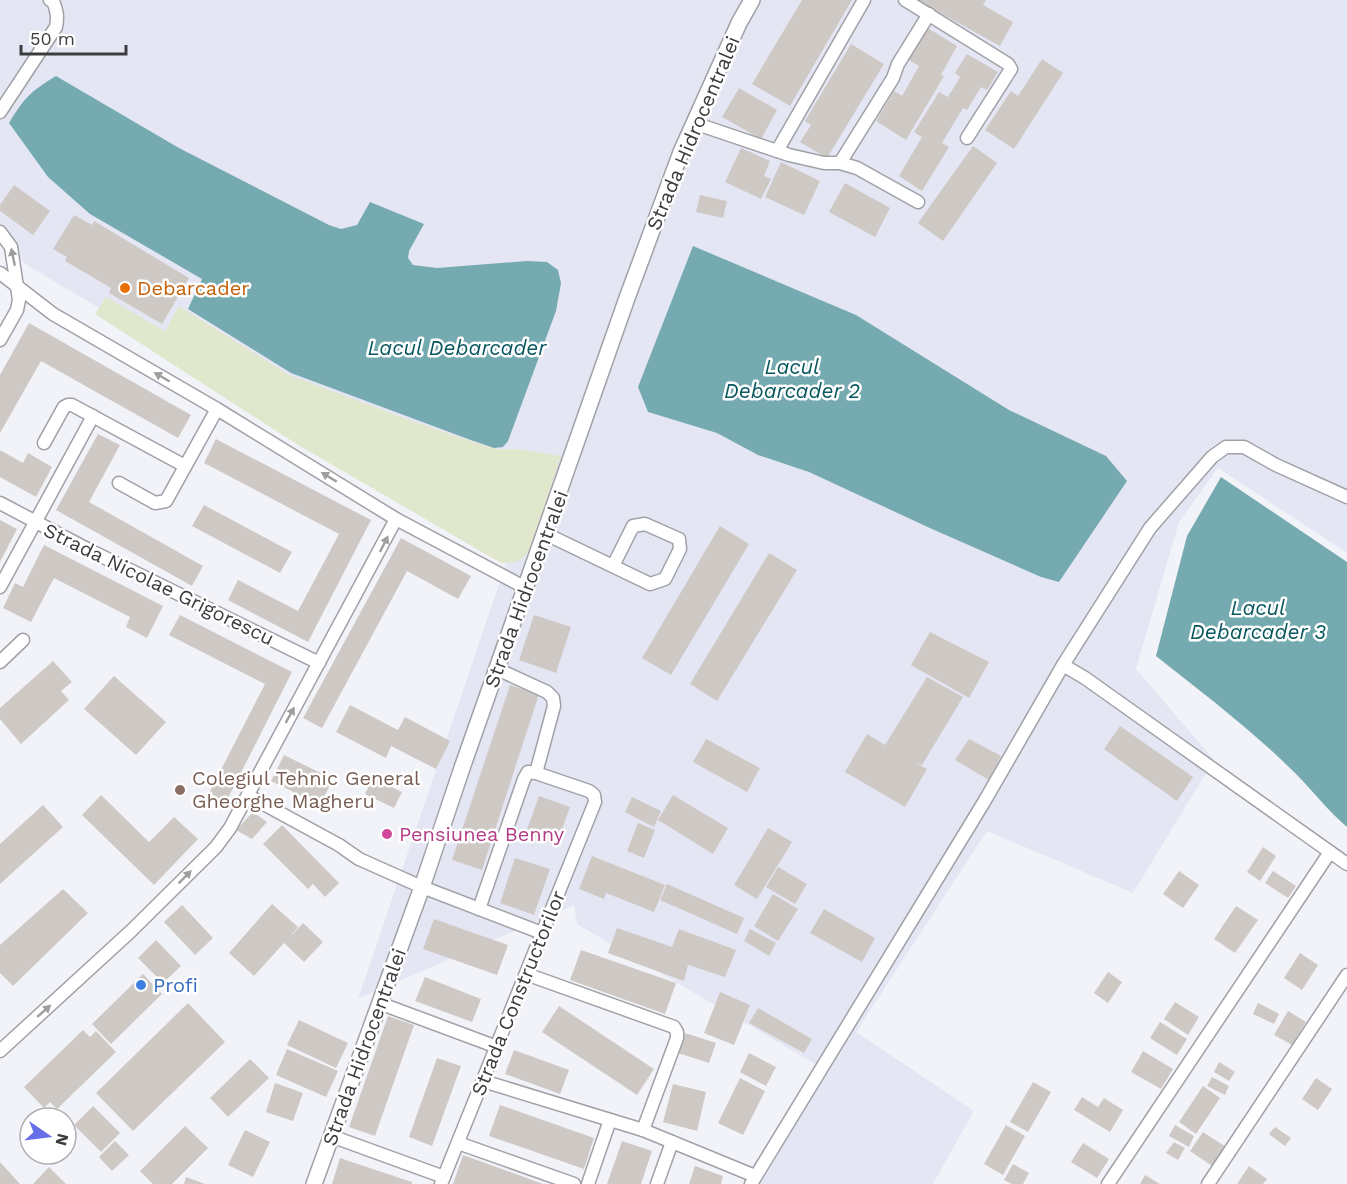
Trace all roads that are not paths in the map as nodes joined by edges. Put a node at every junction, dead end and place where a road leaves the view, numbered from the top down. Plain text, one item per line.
1 (52, 0) edge
2 (752, 0) edge
3 (864, 0) edge
4 (905, 0) edge
5 (929, 14) junction
6 (0, 112) edge
7 (694, 123) junction
8 (968, 138) dead end
9 (777, 151) junction
10 (840, 163) junction
11 (918, 202) dead end
12 (0, 232) edge
13 (0, 273) edge
14 (17, 285) junction
15 (0, 340) edge
16 (217, 409) junction
17 (93, 416) junction
18 (44, 443) dead end
19 (185, 466) junction
20 (119, 483) dead end
21 (1347, 497) edge
22 (0, 502) edge
23 (396, 519) junction
24 (36, 522) junction
25 (546, 534) junction
26 (613, 566) junction
27 (2, 579) edge
28 (526, 588) junction
29 (23, 640) dead end
30 (0, 662) edge
31 (319, 663) junction
32 (1063, 665) junction
33 (497, 669) junction
34 (536, 773) junction
35 (249, 796) junction
36 (1330, 852) junction
37 (1347, 864) edge
38 (423, 887) junction
39 (479, 909) junction
40 (543, 933) junction
41 (526, 974) junction
42 (1347, 975) edge
43 (379, 1003) junction
44 (497, 1047) junction
45 (0, 1051) edge
46 (483, 1081) junction
47 (610, 1120) junction
48 (643, 1131) junction
49 (331, 1136) junction
50 (672, 1142) junction
51 (458, 1143) junction
52 (753, 1180) edge
53 (442, 1181) edge
54 (314, 1184) edge
55 (574, 1184) edge
56 (588, 1184) edge
57 (657, 1184) edge
58 (1108, 1184) edge
59 (1208, 1184) edge

1 - 6 street
2 - 7 street, Strada Hidrocentralei
3 - 9 street
4 - 5 street
5 - 8 street
5 - 10 street
7 - 9 street
7 - 25 street, Strada Hidrocentralei
9 - 10 street
10 - 11 street
14 -> 12 street
13 - 14 street
14 - 15 street
16 -> 14 street
16 - 19 street
23 -> 16 street
17 - 18 street
17 - 19 street
17 - 24 street
19 - 20 street
21 - 32 street
22 - 24 street, Strada Nicolae Grigorescu
23 - 28 street
31 -> 23 street
24 - 27 street
24 - 31 street, Strada Nicolae Grigorescu
25 - 26 street
25 - 28 street, Strada Hidrocentralei
26 - 26 street
28 - 33 street, Strada Hidrocentralei
29 - 30 street
35 -> 31 street
32 - 36 street
32 - 52 street
33 - 34 street
33 - 38 street, Strada Hidrocentralei
34 - 39 street
34 - 40 street, Strada Constructorilor
35 - 38 street
45 -> 35 street
36 - 37 street
36 - 58 street
38 - 39 street
38 - 43 street, Strada Hidrocentralei
39 - 40 street
40 - 41 street, Strada Constructorilor
41 - 44 street, Strada Constructorilor
41 - 48 street
42 - 59 street
43 - 44 street
43 - 49 street, Strada Hidrocentralei
44 - 46 street, Strada Constructorilor
46 - 47 street
46 - 51 street, Strada Constructorilor
47 - 48 street
47 - 56 street
48 - 50 street
49 - 53 street
49 - 54 street, Strada Hidrocentralei
50 - 52 street
50 - 57 street
51 - 53 street, Strada Constructorilor
51 - 55 street

